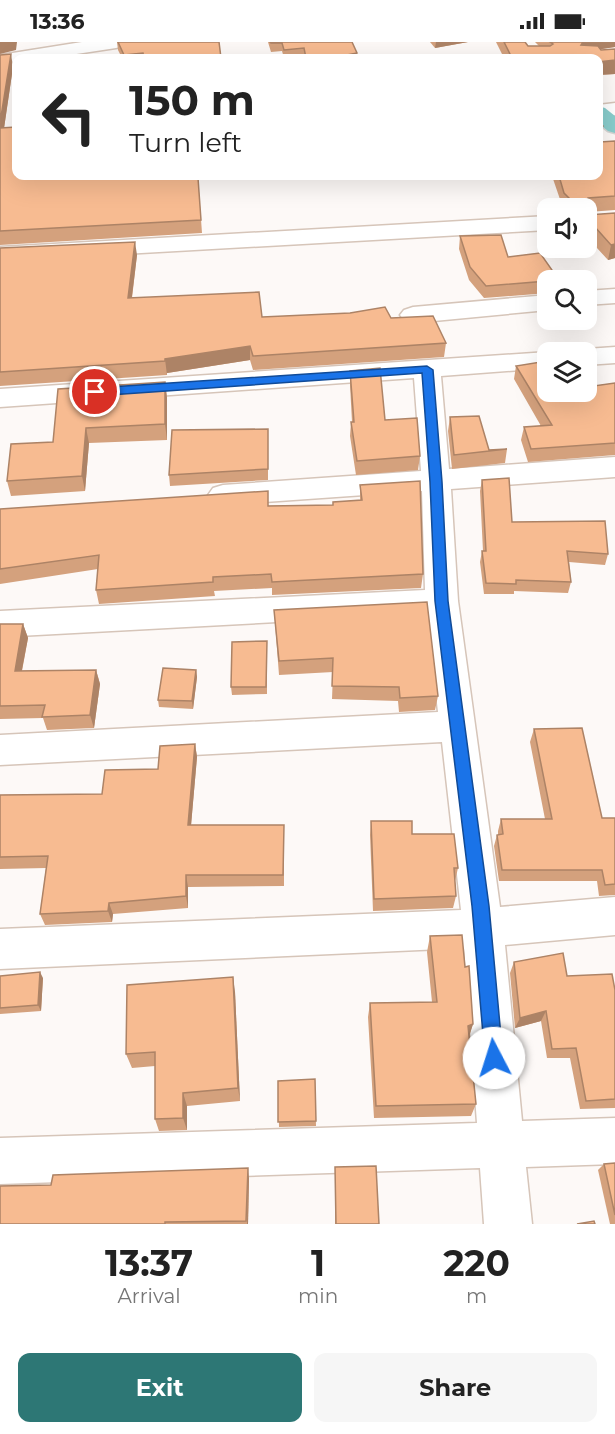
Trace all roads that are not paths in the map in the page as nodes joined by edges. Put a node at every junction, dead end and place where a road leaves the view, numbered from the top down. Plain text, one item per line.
1 (116, 42) edge
2 (43, 54) edge
3 (603, 116) edge
4 (615, 127) edge
5 (537, 224) edge
6 (0, 254) edge
7 (615, 296) edge
8 (597, 297) edge
9 (537, 303) edge
10 (413, 315) edge
11 (615, 355) edge
12 (597, 356) edge
13 (537, 361) edge
14 (427, 370) junction
15 (0, 398) edge
16 (615, 467) edge
17 (436, 482) junction
18 (200, 497) edge
19 (442, 601) junction
20 (0, 624) edge
21 (459, 726) junction
22 (0, 750) edge
23 (615, 916) edge
24 (483, 928) junction
25 (0, 949) edge
26 (615, 1141) edge
27 (501, 1145) junction
28 (0, 1161) edge
29 (508, 1224) edge

1 - 2 street
3 - 4 main road
5 - 6 street
7 - 8 street
9 - 10 street
11 - 12 street
13 - 14 street
14 - 15 street
14 - 17 street
16 - 17 street
17 - 18 street
17 - 19 street
19 - 20 street
19 - 21 street
21 - 22 street
21 - 24 street
23 - 24 street
24 - 25 street
24 - 27 street
26 - 27 street
27 - 28 street
27 - 29 street

